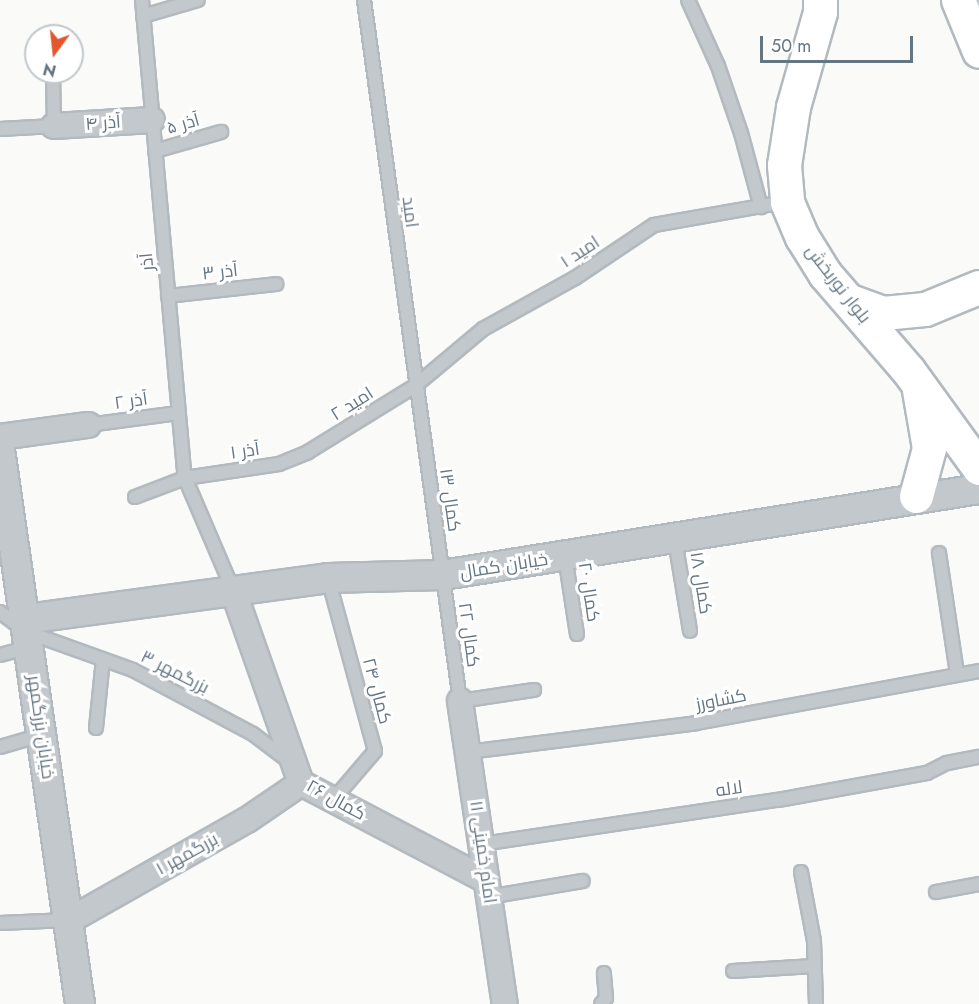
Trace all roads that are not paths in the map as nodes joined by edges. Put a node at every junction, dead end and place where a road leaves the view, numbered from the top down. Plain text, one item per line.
1 (142, 0) edge
2 (198, 0) edge
3 (364, 0) edge
4 (687, 0) edge
5 (958, 0) edge
6 (822, 4) edge
7 (143, 16) junction
8 (979, 51) edge
9 (53, 84) edge
10 (152, 120) junction
11 (54, 126) junction
12 (0, 129) edge
13 (221, 132) dead end
14 (155, 151) junction
15 (774, 204) junction
16 (276, 284) dead end
17 (979, 287) edge
18 (168, 296) junction
19 (850, 301) junction
20 (917, 383) junction
21 (415, 386) junction
22 (178, 413) junction
23 (88, 425) joint
24 (421, 429) joint
25 (0, 437) edge
26 (0, 450) edge
27 (308, 452) joint
28 (979, 468) edge
29 (185, 478) junction
30 (979, 489) edge
31 (916, 496) junction
32 (135, 497) dead end
33 (675, 540) junction
34 (939, 553) dead end
35 (565, 556) junction
36 (443, 575) junction
37 (328, 578) junction
38 (233, 590) junction
39 (21, 628) edge
40 (690, 631) dead end
41 (578, 634) dead end
42 (0, 655) edge
43 (103, 659) junction
44 (979, 671) edge
45 (957, 673) junction
46 (534, 690) dead end
47 (460, 700) junction
48 (96, 728) dead end
49 (42, 735) junction
50 (0, 747) edge
51 (468, 752) junction
52 (979, 757) edge
53 (298, 774) junction
54 (333, 800) junction
55 (482, 844) junction
56 (801, 872) dead end
57 (582, 881) dead end
58 (979, 885) edge
59 (487, 889) junction
60 (936, 892) dead end
61 (70, 920) junction
62 (0, 922) edge
63 (814, 966) junction
64 (733, 970) dead end
65 (604, 973) dead end
66 (80, 1004) edge
67 (505, 1004) edge
68 (601, 1004) edge
69 (816, 1004) edge

1 - 7 lane, آذر
2 - 7 lane
3 - 21 lane, امید
4 - 15 lane
5 - 8 main road
6 - 15 main road, بلوار نوربخش
7 - 10 lane, آذر
9 - 11 lane
10 - 11 street, آذر ۴
10 - 14 lane, آذر
11 - 12 lane
13 - 14 lane, آذر ۵
14 - 18 lane, آذر
15 - 19 main road, بلوار نوربخش
15 - 21 lane, امید ۱
16 - 18 lane, آذر ۳
17 - 19 main road
18 - 22 lane, آذر
19 - 20 main road, بلوار نوربخش
20 - 28 main road, بلوار نوربخش
20 - 31 main road
21 - 24 lane, امید
21 - 27 lane, امید ۲
22 - 23 lane, آذر ۲
22 - 29 lane, آذر
23 - 25 street
24 - 36 lane, کمال ۱۳
26 - 39 street, خیابان بزرگمهر
27 - 29 lane, آذر ۱
29 - 32 lane, آذر ۱
29 - 38 lane, آذر
30 - 31 street, خیابان کمال
31 - 33 street, خیابان کمال
33 - 35 street, خیابان کمال
33 - 40 lane, کمال ۱۸
34 - 45 lane
35 - 36 street, خیابان کمال
35 - 41 lane, کمال ۲۰
36 - 37 street, خیابان کمال
36 - 47 lane, کمال ۲۲
37 - 38 street, خیابان کمال
37 - 54 lane, کمال ۲۴
38 - 39 street, خیابان کمال
38 - 53 street, کمال ۲۶
39 - 42 lane
39 - 43 lane, بزرگمهر ۳
39 - 49 street, خیابان بزرگمهر
43 - 48 lane
43 - 53 lane, بزرگمهر ۳
44 - 45 lane, کشاورز
45 - 51 lane, کشاورز
46 - 47 lane
47 - 51 street, امام خمینی ۱۱
49 - 50 lane
49 - 61 street, خیابان بزرگمهر
51 - 55 street, امام خمینی ۱۱
52 - 55 lane, لاله
53 - 54 street, کمال ۲۶
53 - 61 street, بزرگمهر ۱
54 - 59 street, کمال ۲۶
55 - 59 street, امام خمینی ۱۱
56 - 63 lane
57 - 59 lane
58 - 60 lane
59 - 67 street, امام خمینی ۱۱
61 - 62 lane
61 - 66 street, خیابان بزرگمهر
63 - 64 lane
63 - 69 lane
65 - 68 lane

